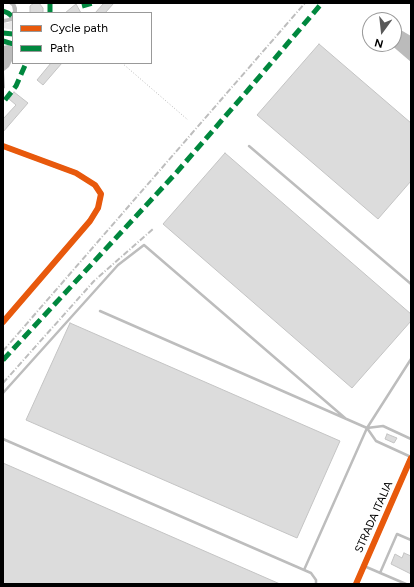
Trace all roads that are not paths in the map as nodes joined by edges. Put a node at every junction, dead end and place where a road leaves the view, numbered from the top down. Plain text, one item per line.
1 (3, 146) edge
2 (249, 146) dead end
3 (411, 284) edge
4 (100, 311) dead end
5 (3, 322) edge
6 (411, 359) edge
7 (3, 393) edge
8 (345, 418) junction
9 (367, 428) junction
10 (3, 439) edge
11 (411, 439) edge
12 (411, 458) edge
13 (411, 540) edge
14 (364, 566) junction
15 (304, 570) junction
16 (380, 573) junction
17 (316, 584) edge
18 (356, 584) edge
19 (406, 584) edge

1 - 5 street
2 - 3 lane
4 - 8 lane
6 - 9 lane
7 - 8 lane
8 - 9 lane
9 - 11 lane
9 - 12 lane
9 - 15 lane
10 - 15 lane
12 - 14 street, STRADA ITALIA
13 - 16 lane
14 - 16 lane
14 - 18 street, STRADA ITALIA
15 - 17 lane
16 - 19 lane

